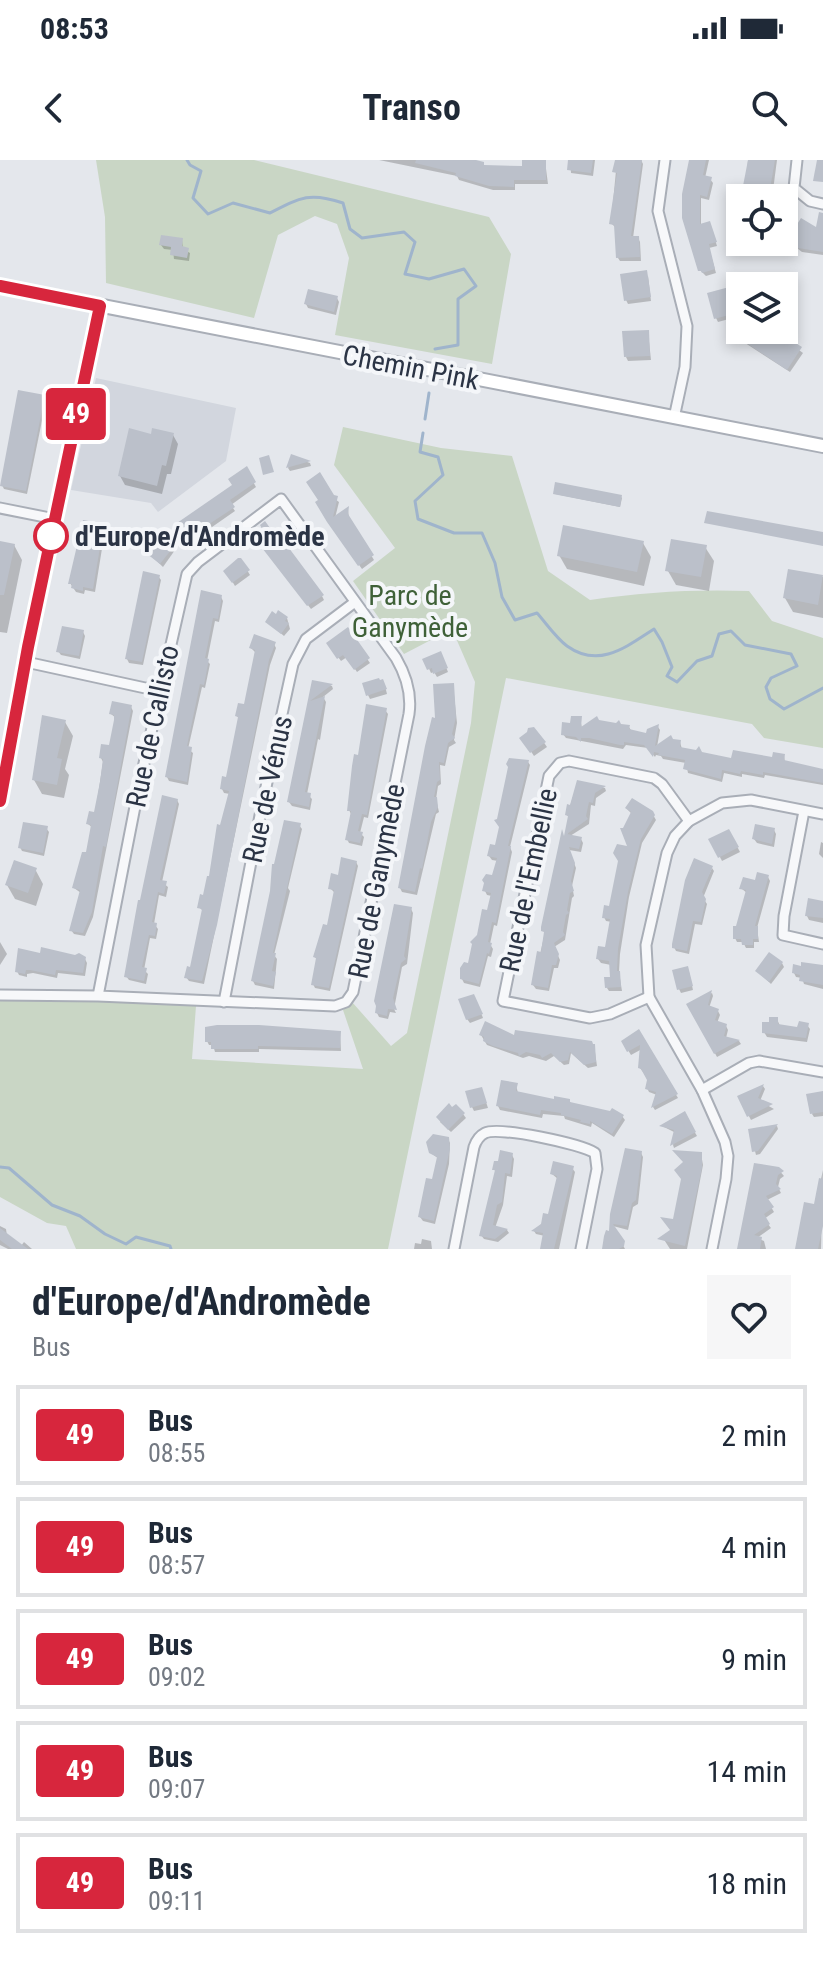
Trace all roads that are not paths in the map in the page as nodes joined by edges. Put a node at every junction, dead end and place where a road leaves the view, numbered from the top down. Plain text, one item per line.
1 (665, 160) edge
2 (797, 160) edge
3 (823, 204) edge
4 (0, 286) edge
5 (100, 306) junction
6 (674, 418) junction
7 (823, 446) edge
8 (281, 499) joint
9 (0, 508) edge
10 (55, 519) junction
11 (355, 602) junction
12 (26, 662) junction
13 (159, 691) junction
14 (0, 801) edge
15 (804, 811) junction
16 (823, 814) edge
17 (689, 821) junction
18 (823, 944) edge
19 (0, 995) edge
20 (98, 996) junction
21 (649, 997) junction
22 (224, 1002) junction
23 (823, 1072) edge
24 (702, 1090) junction
25 (454, 1249) edge
26 (581, 1249) edge
27 (712, 1249) edge

1 - 6 street
2 - 3 street
4 - 5 main road, Chemin Pink
5 - 6 main road, Chemin Pink
5 - 10 main road
6 - 7 main road, Chemin Pink
8 - 11 street, Rue de Ganymède
8 - 13 street, Rue de Callisto
9 - 10 street
10 - 12 main road
11 - 22 street, Rue de Vénus
11 - 22 street, Rue de Ganymède
12 - 13 street
12 - 14 main road
13 - 20 street, Rue de Callisto
15 - 16 street
15 - 17 street
15 - 18 street
17 - 21 street
17 - 21 street, Rue de l'Embellie
19 - 20 street, Rue de Ganymède
20 - 22 street, Rue de Ganymède
21 - 24 street
23 - 24 street
24 - 27 street
25 - 26 street

